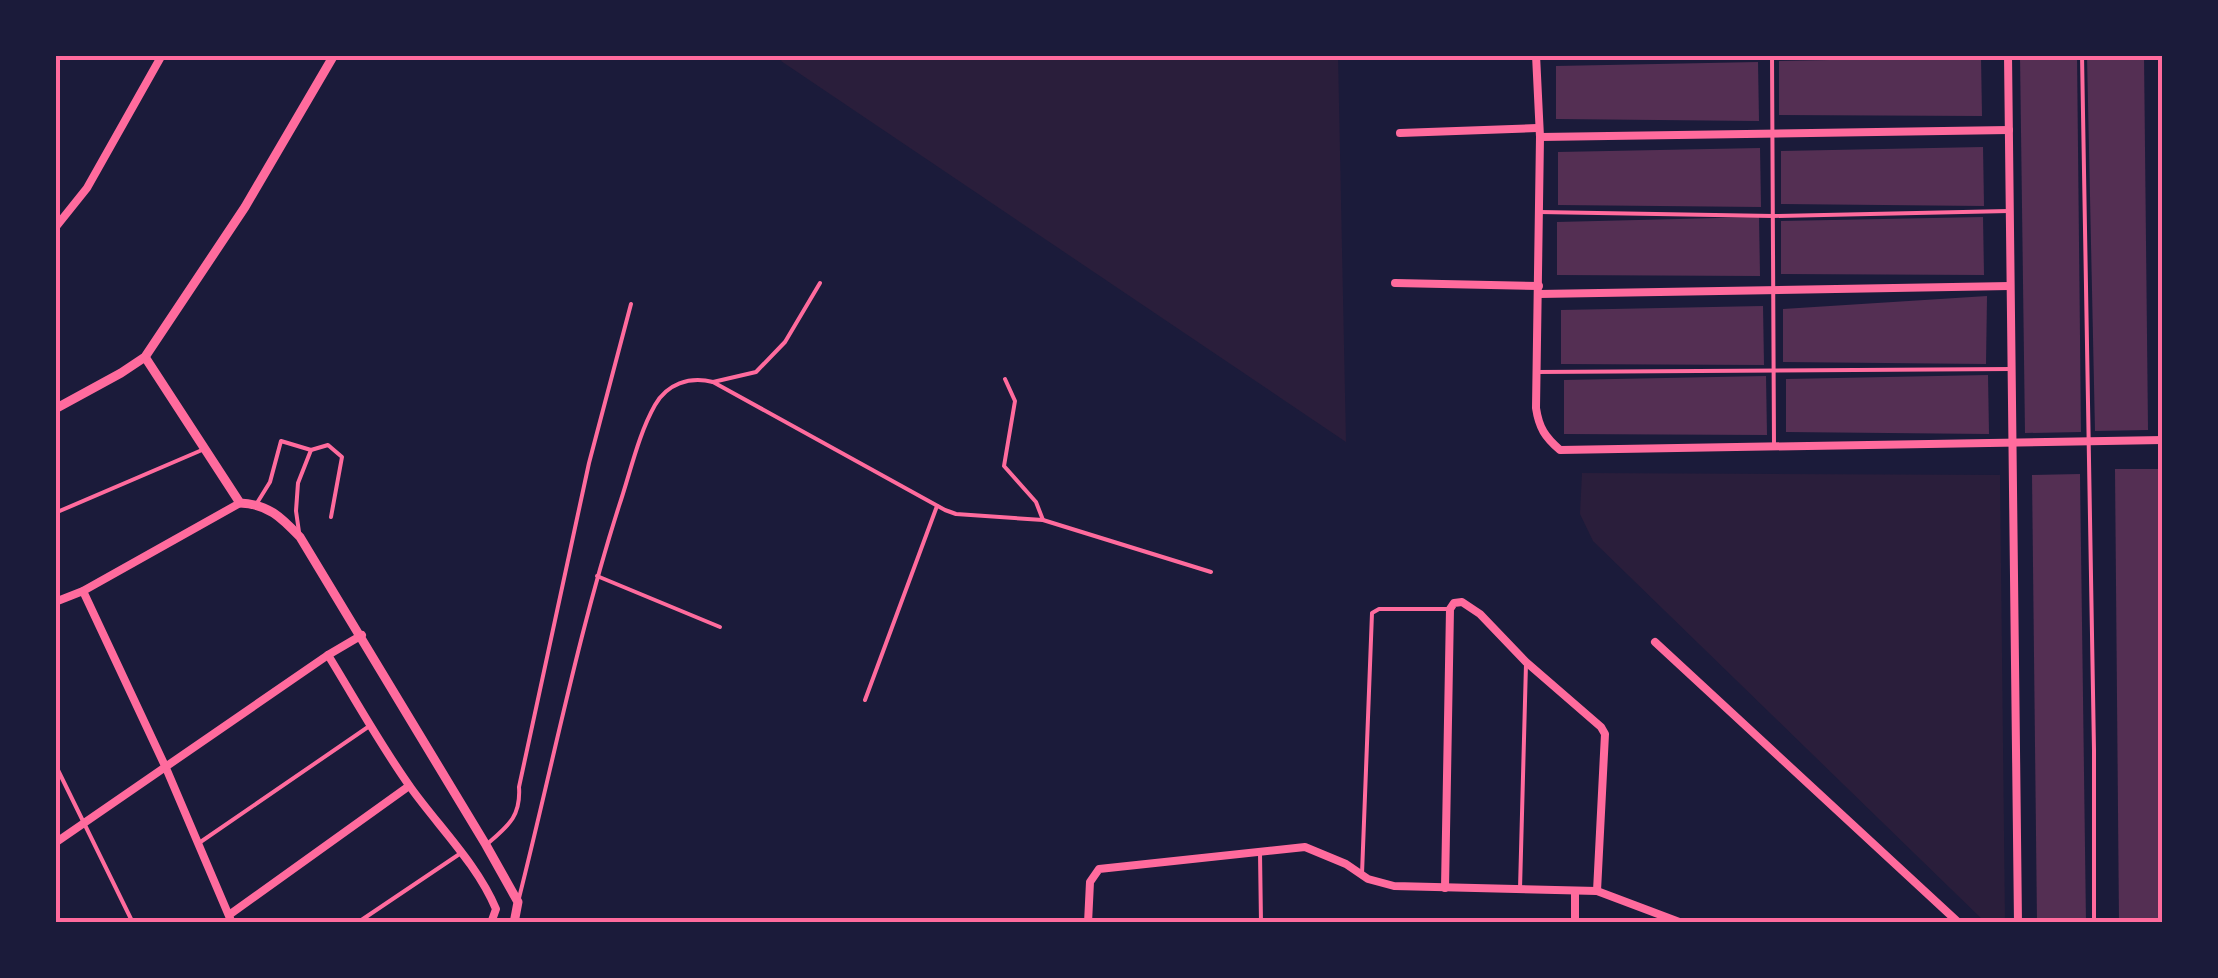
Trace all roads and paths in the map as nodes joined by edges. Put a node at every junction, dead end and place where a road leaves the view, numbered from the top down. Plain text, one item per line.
1 (162, 55) edge
2 (334, 55) edge
3 (1536, 55) edge
4 (1554, 55) edge
5 (1930, 55) edge
6 (2008, 55) edge
7 (2082, 55) edge
8 (1772, 56) edge
9 (2008, 130) junction
10 (1538, 132) junction
11 (1400, 133) dead end
12 (1772, 135) junction
13 (2010, 211) junction
14 (1539, 212) junction
15 (1773, 216) junction
16 (55, 228) edge
17 (820, 283) dead end
18 (1395, 283) dead end
19 (2010, 286) junction
20 (1773, 288) junction
21 (1539, 290) junction
22 (630, 304) dead end
23 (145, 357) junction
24 (2011, 368) junction
25 (1774, 370) junction
26 (1536, 372) junction
27 (1005, 379) dead end
28 (713, 382) junction
29 (55, 409) edge
30 (2163, 440) edge
31 (2088, 442) junction
32 (2012, 443) junction
33 (1774, 446) junction
34 (206, 448) junction
35 (311, 450) junction
36 (240, 502) junction
37 (257, 504) junction
38 (937, 506) junction
39 (55, 513) edge
40 (331, 517) dead end
41 (1043, 520) junction
42 (300, 537) junction
43 (1211, 572) dead end
44 (597, 576) junction
45 (84, 591) junction
46 (55, 602) edge
47 (1450, 609) junction
48 (720, 627) dead end
49 (362, 635) junction
50 (1655, 642) dead end
51 (328, 655) junction
52 (1526, 662) junction
53 (864, 700) dead end
54 (371, 725) junction
55 (55, 764) edge
56 (166, 768) junction
57 (410, 786) junction
58 (86, 824) junction
59 (55, 843) edge
60 (198, 844) junction
61 (486, 844) junction
62 (1260, 851) junction
63 (461, 853) junction
64 (1365, 877) junction
65 (1445, 888) junction
66 (1520, 889) junction
67 (1575, 891) junction
68 (1597, 892) junction
69 (518, 902) junction
70 (231, 919) edge
71 (132, 923) edge
72 (357, 923) edge
73 (491, 923) edge
74 (514, 923) edge
75 (1088, 923) edge
76 (1261, 923) edge
77 (1576, 923) edge
78 (1682, 923) edge
79 (1959, 923) edge
80 (2018, 923) edge
81 (2094, 923) edge

1 - 16 street
2 - 23 street
3 - 10 street
4 - 8 lane
5 - 8 lane
6 - 9 street
7 - 31 lane
8 - 12 lane
9 - 12 street
9 - 13 street
10 - 11 street
10 - 12 street
10 - 14 street
12 - 15 lane
13 - 15 lane
13 - 19 street
14 - 15 lane
14 - 21 street
15 - 20 lane
17 - 28 lane
18 - 21 street
19 - 20 street
19 - 24 street
20 - 21 street
20 - 25 lane
21 - 26 street
22 - 61 lane
23 - 29 street
23 - 34 street
24 - 25 lane
24 - 32 street
25 - 26 lane
25 - 33 lane
26 - 33 street
27 - 41 lane
28 - 38 lane
28 - 44 lane
30 - 31 street
31 - 32 street
31 - 81 lane
32 - 33 street
32 - 80 street
34 - 36 street
34 - 39 lane
35 - 37 lane
35 - 40 lane
35 - 42 lane
36 - 37 street
36 - 45 street
37 - 42 street
38 - 41 lane
38 - 53 lane
41 - 43 lane
42 - 49 street
44 - 48 lane
44 - 69 lane
45 - 46 street
45 - 56 street
47 - 52 street
47 - 64 lane
47 - 65 street
49 - 51 street
49 - 61 street
50 - 79 street
51 - 54 street
51 - 56 street
52 - 66 lane
52 - 68 street
54 - 57 street
54 - 60 lane
55 - 58 lane
56 - 58 street
56 - 60 street
57 - 63 street
57 - 70 street
58 - 59 street
58 - 71 lane
60 - 70 street
61 - 69 street
62 - 64 street
62 - 75 street
62 - 76 lane
63 - 72 lane
63 - 73 street
64 - 65 street
65 - 66 street
66 - 67 street
67 - 68 street
67 - 77 street
68 - 78 street
69 - 74 street

